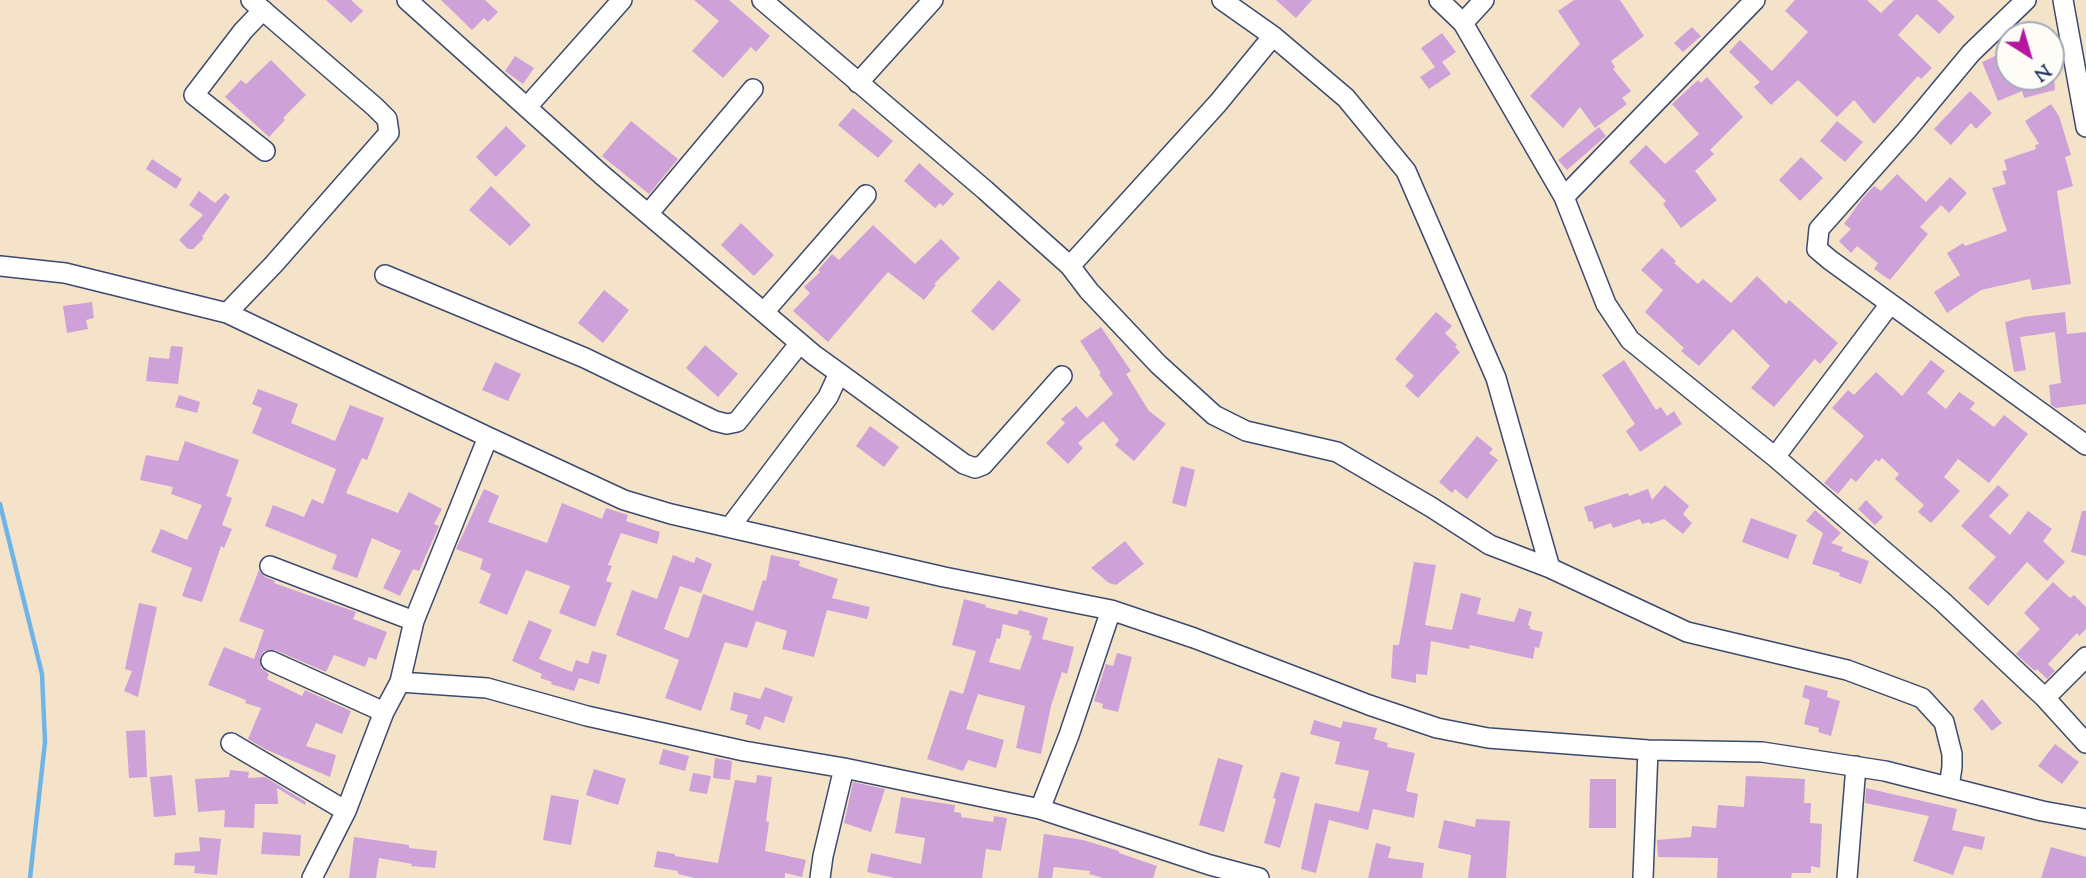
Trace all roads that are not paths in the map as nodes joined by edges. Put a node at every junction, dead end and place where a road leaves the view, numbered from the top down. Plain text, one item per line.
1 (622, 0) edge
2 (762, 0) edge
3 (933, 0) edge
4 (1222, 0) edge
5 (1439, 0) edge
6 (1484, 0) edge
7 (1755, 0) edge
8 (2026, 0) edge
9 (2063, 0) edge
10 (419, 4) edge
11 (257, 5) edge
12 (1463, 23) junction
13 (1272, 36) junction
14 (858, 83) junction
15 (753, 89) dead end
16 (527, 107) junction
17 (2086, 127) edge
18 (265, 151) dead end
19 (866, 195) dead end
20 (1564, 197) junction
21 (648, 214) junction
22 (0, 266) edge
23 (1070, 266) junction
24 (385, 275) dead end
25 (1890, 303) junction
26 (764, 312) junction
27 (226, 313) junction
28 (800, 343) junction
29 (839, 373) junction
30 (1062, 376) dead end
31 (488, 437) junction
32 (2086, 445) edge
33 (1775, 457) junction
34 (730, 527) junction
35 (270, 566) dead end
36 (1550, 568) junction
37 (1111, 610) junction
38 (414, 621) junction
39 (2086, 657) edge
40 (271, 661) dead end
41 (400, 682) junction
42 (2045, 698) junction
43 (384, 712) junction
44 (231, 743) dead end
45 (2086, 743) edge
46 (1648, 750) junction
47 (1856, 766) junction
48 (844, 768) junction
49 (1949, 787) junction
50 (1040, 809) junction
51 (346, 811) junction
52 (2086, 819) edge
53 (1209, 872) edge
54 (312, 878) edge
55 (820, 878) edge
56 (1259, 878) edge
57 (1643, 878) edge
58 (1847, 878) edge

1 - 16 street
2 - 14 street
3 - 14 street
4 - 13 street
5 - 12 street
6 - 12 street
7 - 20 street
8 - 25 street
9 - 17 street
10 - 16 street
11 - 18 street
11 - 27 street
12 - 20 street
13 - 23 street
13 - 36 street
14 - 23 street
15 - 21 street
16 - 21 street
19 - 26 street
20 - 33 street
21 - 26 street
22 - 27 street
23 - 36 street
24 - 28 street
25 - 32 street
25 - 33 street
26 - 28 street
27 - 31 street
28 - 29 street
29 - 30 street
29 - 34 street
31 - 34 street
31 - 38 street
33 - 42 street
34 - 37 street
35 - 38 street
36 - 49 street
37 - 46 street
37 - 50 street
38 - 41 street
39 - 42 street
40 - 43 street
41 - 43 street
41 - 48 street
42 - 45 street
43 - 51 street
44 - 51 street
46 - 47 street
46 - 57 street
47 - 49 street
47 - 58 street
48 - 50 street
48 - 55 street
49 - 52 street
50 - 53 street
51 - 54 street
53 - 56 street

